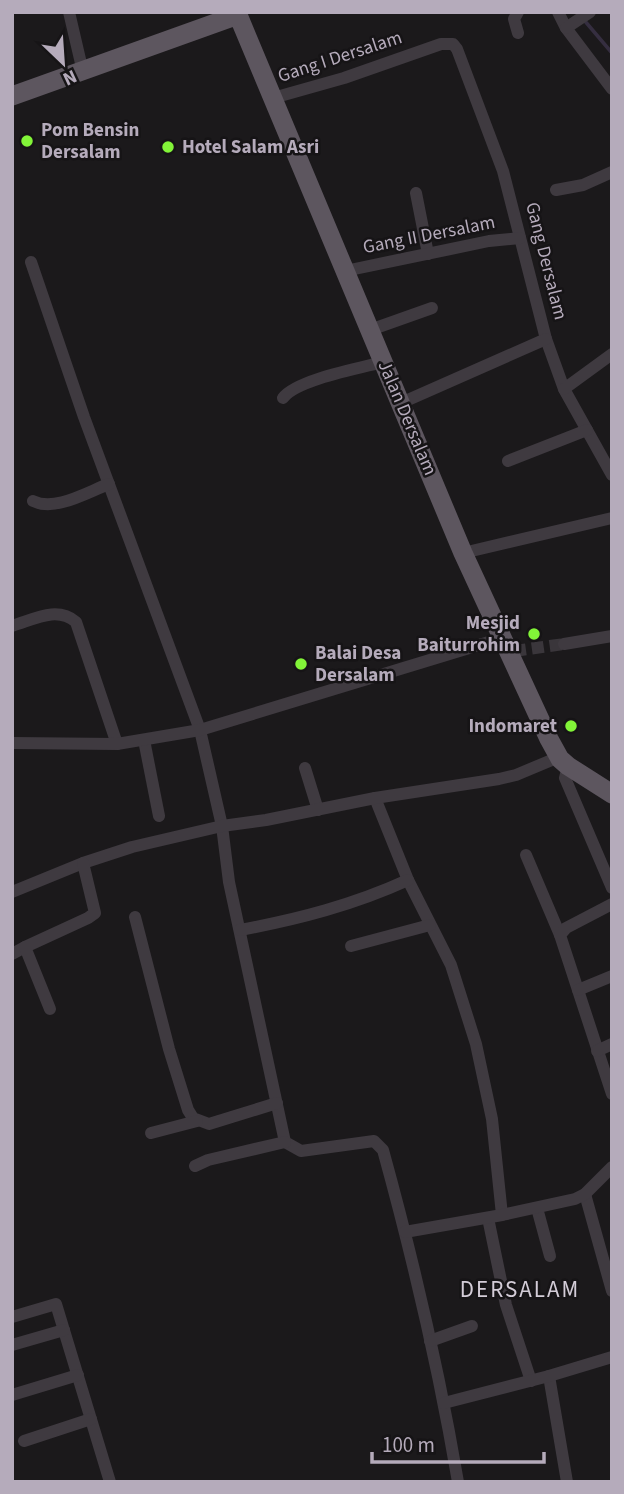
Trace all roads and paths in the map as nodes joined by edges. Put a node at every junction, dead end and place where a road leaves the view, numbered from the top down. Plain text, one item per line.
1 (69, 12) edge
2 (518, 12) edge
3 (558, 12) edge
4 (577, 21) edge
5 (518, 33) dead end
6 (457, 49) joint
7 (83, 72) junction
8 (612, 89) edge
9 (12, 96) edge
10 (273, 98) junction
11 (612, 172) edge
12 (556, 190) dead end
13 (416, 193) dead end
14 (520, 238) junction
15 (428, 254) junction
16 (31, 262) dead end
17 (345, 271) junction
18 (432, 308) dead end
19 (370, 330) junction
20 (546, 339) junction
21 (612, 354) edge
22 (383, 362) junction
23 (564, 389) junction
24 (283, 398) dead end
25 (401, 403) junction
26 (587, 430) junction
27 (508, 461) dead end
28 (612, 475) edge
29 (109, 484) junction
30 (33, 500) dead end
31 (612, 518) edge
32 (463, 553) junction
33 (12, 626) edge
34 (612, 636) edge
35 (564, 643) tunnel mouth
36 (508, 647) junction
37 (200, 730) junction
38 (144, 740) junction
39 (12, 743) edge
40 (117, 744) junction
41 (564, 761) junction
42 (305, 768) dead end
43 (609, 788) edge
44 (376, 798) junction
45 (318, 810) junction
46 (159, 816) dead end
47 (222, 826) junction
48 (526, 855) dead end
49 (83, 863) junction
50 (408, 880) junction
51 (612, 888) edge
52 (12, 892) edge
53 (612, 904) edge
54 (135, 917) dead end
55 (429, 925) junction
56 (240, 930) junction
57 (560, 935) junction
58 (351, 946) dead end
59 (25, 947) junction
60 (12, 954) edge
61 (612, 976) edge
62 (579, 990) junction
63 (50, 1009) dead end
64 (612, 1044) edge
65 (597, 1051) junction
66 (612, 1094) edge
67 (277, 1103) junction
68 (197, 1121) junction
69 (151, 1133) dead end
70 (285, 1142) junction
71 (195, 1166) dead end
72 (612, 1167) edge
73 (585, 1194) junction
74 (537, 1208) junction
75 (502, 1215) junction
76 (488, 1218) junction
77 (405, 1232) junction
78 (550, 1256) dead end
79 (612, 1291) edge
80 (12, 1317) edge
81 (472, 1326) dead end
82 (64, 1330) junction
83 (430, 1341) junction
84 (12, 1345) edge
85 (612, 1357) edge
86 (78, 1374) junction
87 (549, 1376) junction
88 (531, 1381) junction
89 (12, 1395) edge
90 (444, 1403) junction
91 (91, 1419) junction
92 (24, 1441) dead end
93 (110, 1482) edge
94 (458, 1482) edge
95 (567, 1482) edge

1 - 7 street
2 - 5 street
3 - 4 street
4 - 8 street
6 - 10 street, Gang I Dersalam
6 - 14 street, Gang Dersalam
7 - 9 main road
7 - 10 main road, Jalan Dersalam
10 - 17 main road, Jalan Dersalam
11 - 12 street
13 - 15 street
14 - 15 street, Gang II Dersalam
14 - 20 street, Gang Dersalam
15 - 17 street, Gang II Dersalam
16 - 29 street
17 - 19 main road, Jalan Dersalam
18 - 19 street
19 - 22 main road, Jalan Dersalam
20 - 23 street, Gang Dersalam
20 - 25 street
21 - 23 street
22 - 24 street
22 - 25 main road, Jalan Dersalam
23 - 26 street, Gang Dersalam
25 - 32 main road, Jalan Dersalam
26 - 27 street
26 - 28 street, Gang Dersalam
29 - 30 street
29 - 37 street
31 - 32 street
32 - 36 main road, Jalan Dersalam
33 - 40 street
34 - 35 street
36 - 37 street
36 - 41 main road, Jalan Dersalam
37 - 38 street
37 - 47 street
38 - 40 street
38 - 46 street
39 - 40 street
41 - 43 main road
41 - 44 street
41 - 51 street
42 - 45 street
44 - 45 street
44 - 50 street
45 - 47 street
47 - 49 street
47 - 56 street
48 - 57 street
49 - 52 street
49 - 59 street
50 - 55 street
50 - 56 street
53 - 57 street
54 - 68 street
55 - 58 street
55 - 75 street
56 - 67 street
57 - 62 street
59 - 60 street
59 - 63 street
61 - 62 street
62 - 65 street
64 - 65 street
65 - 66 street
67 - 68 street
67 - 70 street
68 - 69 street
70 - 71 street
70 - 77 street
72 - 73 street
73 - 74 street
73 - 79 street
74 - 75 street
74 - 78 street
75 - 76 street
76 - 77 street
76 - 88 street
77 - 83 street
80 - 82 street
81 - 83 street
82 - 84 street
82 - 86 street
83 - 90 street
85 - 87 street
86 - 89 street
86 - 91 street
87 - 88 street
87 - 95 street
88 - 90 street
90 - 94 street
91 - 92 street
91 - 93 street

